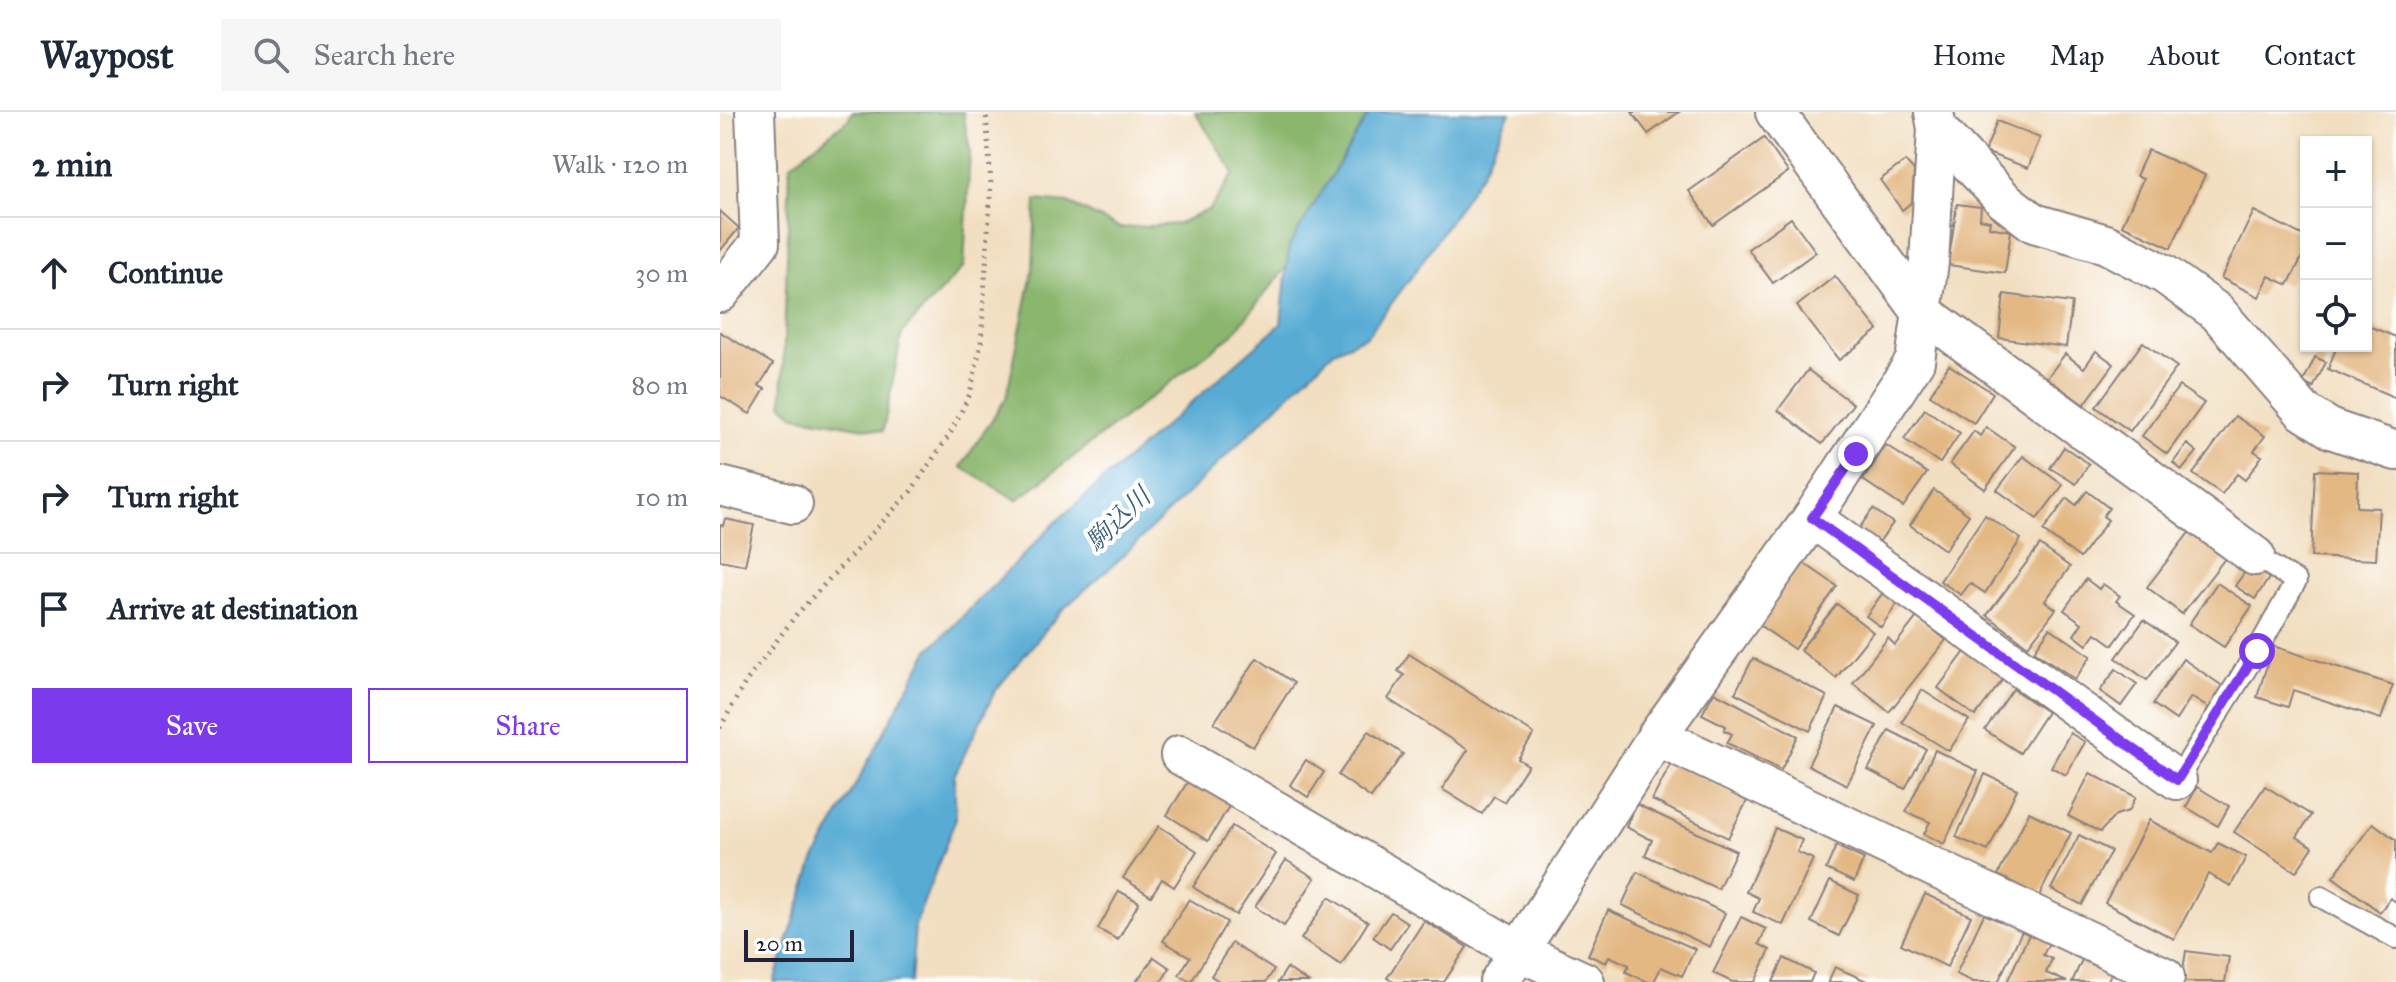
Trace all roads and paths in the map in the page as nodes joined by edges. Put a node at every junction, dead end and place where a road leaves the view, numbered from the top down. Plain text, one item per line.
1 (755, 112) edge
2 (986, 112) edge
3 (1775, 112) edge
4 (1935, 121) edge
5 (720, 293) edge
6 (1920, 310) junction
7 (2396, 451) edge
8 (720, 486) edge
9 (793, 504) dead end
10 (1812, 518) junction
11 (2255, 556) joint
12 (720, 728) edge
13 (1657, 736) junction
14 (1180, 755) dead end
15 (2177, 780) joint
16 (2321, 897) dead end
17 (2396, 938) edge
18 (1509, 967) edge
19 (2165, 977) dead end
20 (1585, 982) edge

1 - 5 street
2 - 12 path
3 - 6 street
4 - 6 street
4 - 7 street
6 - 10 street
6 - 11 street
8 - 9 street
10 - 13 street
10 - 15 street
11 - 15 lane
13 - 18 street
13 - 19 street
14 - 18 street
16 - 17 lane
18 - 20 street

